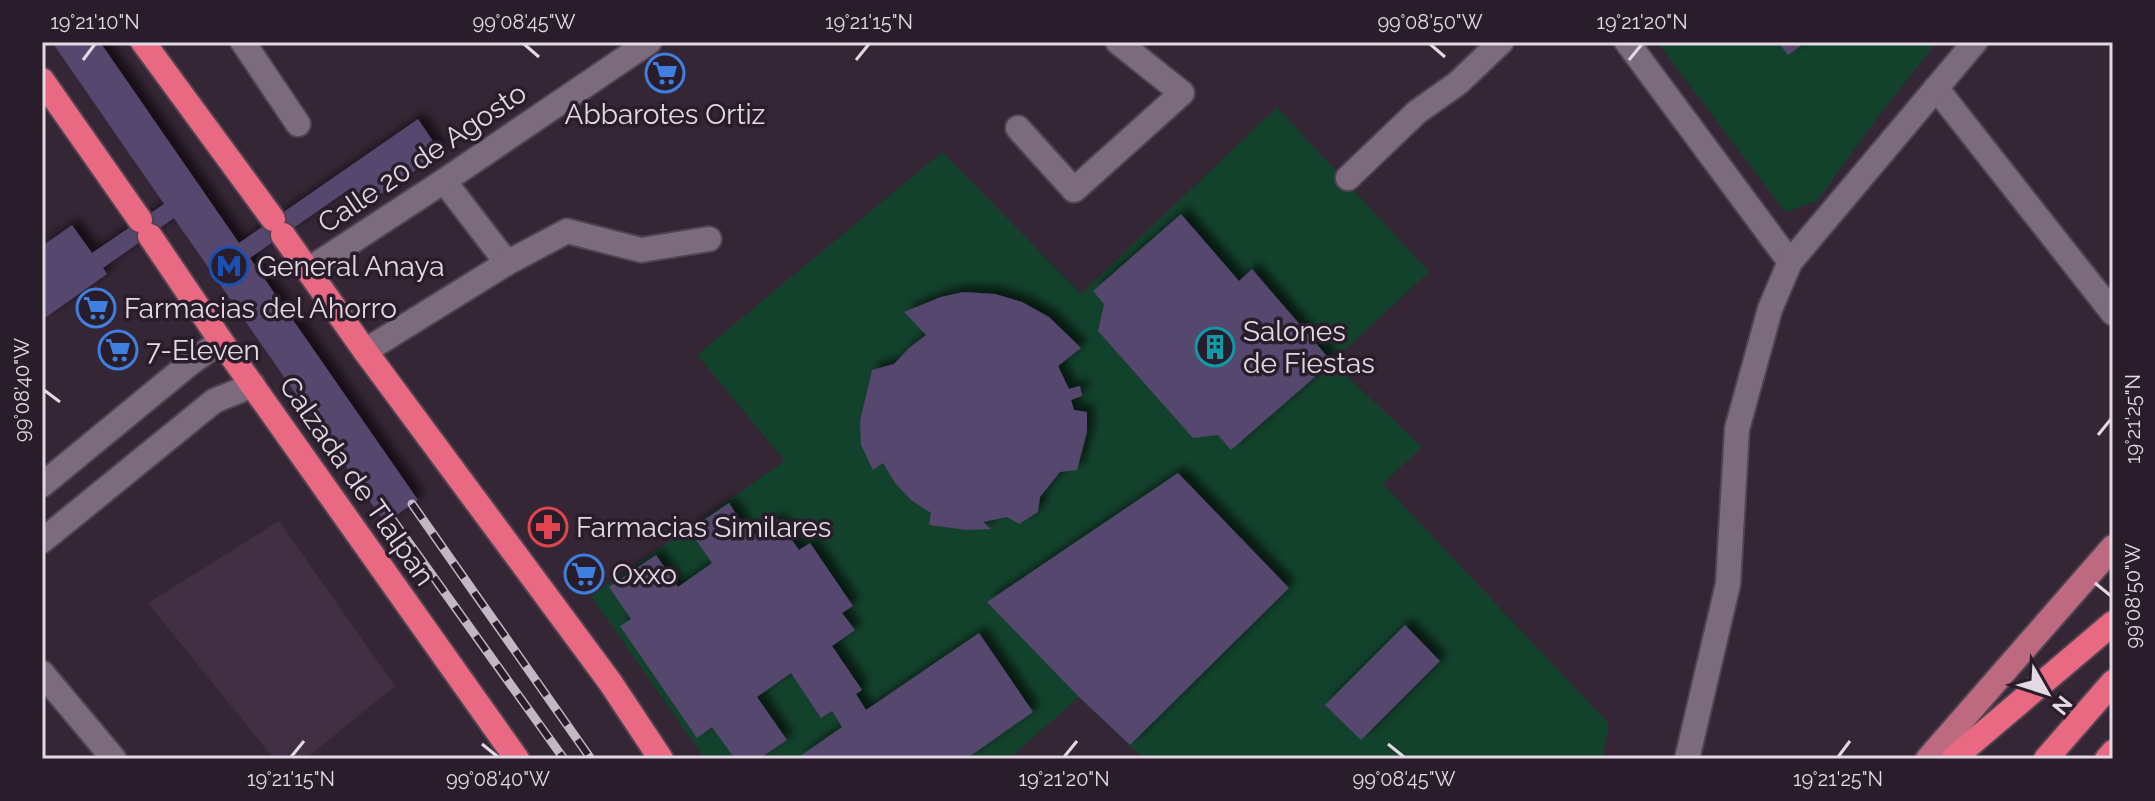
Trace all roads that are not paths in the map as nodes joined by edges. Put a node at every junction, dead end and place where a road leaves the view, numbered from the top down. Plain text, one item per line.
1 (143, 42) edge
2 (243, 42) edge
3 (649, 42) edge
4 (1118, 42) edge
5 (1501, 42) edge
6 (1627, 42) edge
7 (1975, 42) edge
8 (42, 80) edge
9 (1936, 88) junction
10 (298, 124) dead end
11 (1018, 128) dead end
12 (1348, 178) dead end
13 (444, 181) junction
14 (709, 239) dead end
15 (1790, 262) junction
16 (507, 263) junction
17 (308, 270) junction
18 (2113, 313) edge
19 (221, 341) junction
20 (365, 351) junction
21 (253, 385) junction
22 (153, 393) junction
23 (182, 427) junction
24 (42, 485) edge
25 (42, 541) edge
26 (2113, 547) edge
27 (2113, 623) edge
28 (42, 673) edge
29 (2113, 682) edge
30 (2113, 752) edge
31 (114, 759) edge
32 (517, 759) edge
33 (661, 759) edge
34 (1687, 759) edge
35 (1928, 759) edge
36 (1953, 759) edge
37 (2046, 759) edge
38 (2107, 759) edge

1 - 17 highway
2 - 10 street
3 - 13 street, Calle 20 de Agosto
4 - 11 street
5 - 12 street
6 - 15 street
7 - 9 street
8 - 19 highway, Calzada de Tlalpan
9 - 15 street
9 - 18 street
13 - 16 street
13 - 17 street, Calle 20 de Agosto
14 - 16 street
15 - 34 street
16 - 20 street
17 - 20 highway
19 - 21 highway, Calzada de Tlalpan
19 - 22 street
20 - 33 highway
21 - 23 street
21 - 32 highway, Calzada de Tlalpan
22 - 23 street
22 - 24 street
23 - 25 street
26 - 35 main road
27 - 36 highway
28 - 31 street
29 - 37 highway
30 - 38 highway

